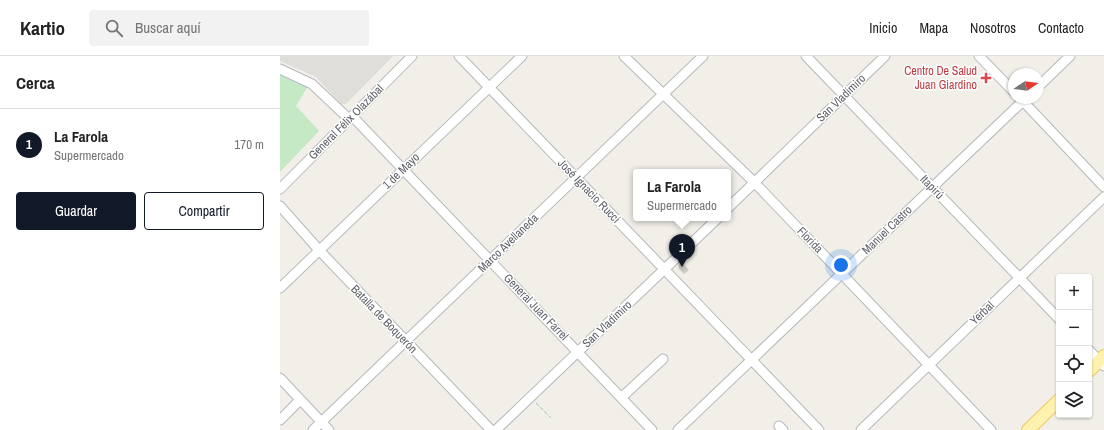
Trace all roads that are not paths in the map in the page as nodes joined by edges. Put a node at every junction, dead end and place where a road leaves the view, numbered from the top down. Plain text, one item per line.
1 (412, 56) edge
2 (459, 56) edge
3 (522, 56) edge
4 (624, 56) edge
5 (703, 56) edge
6 (806, 56) edge
7 (885, 56) edge
8 (979, 56) edge
9 (1070, 56) edge
10 (280, 69) edge
11 (1044, 80) edge
12 (1008, 86) edge
13 (489, 88) junction
14 (663, 94) junction
15 (843, 95) junction
16 (1018, 104) edge
17 (1028, 104) edge
18 (350, 117) junction
19 (403, 169) junction
20 (576, 178) junction
21 (754, 182) junction
22 (932, 187) junction
23 (1104, 187) edge
24 (280, 189) edge
25 (1104, 197) edge
26 (731, 205) edge
27 (280, 206) edge
28 (715, 221) edge
29 (318, 250) junction
30 (490, 260) junction
31 (665, 269) junction
32 (842, 273) junction
33 (1020, 278) junction
34 (280, 288) edge
35 (1056, 316) edge
36 (406, 341) junction
37 (578, 351) junction
38 (1092, 353) edge
39 (663, 359) dead end
40 (751, 359) junction
41 (1102, 361) edge
42 (929, 365) junction
43 (1092, 369) edge
44 (280, 378) edge
45 (622, 397) junction
46 (300, 400) junction
47 (1056, 403) edge
48 (280, 420) edge
49 (322, 422) junction
50 (313, 430) edge
51 (329, 430) edge
52 (491, 430) edge
53 (496, 430) edge
54 (652, 430) edge
55 (678, 430) edge
56 (819, 430) edge
57 (861, 430) edge
58 (991, 430) edge
59 (1028, 430) edge

1 - 18 street, General Félix Olazábal
2 - 13 street, José Ignacio Rucci
3 - 13 street, 1 de Mayo
4 - 14 street, Florida
5 - 14 street, Marco Avellaneda
6 - 15 street, Itapirú
7 - 15 street, San Vladimiro
8 - 12 street
9 - 11 street
10 - 18 street, General Juan Farrel
13 - 19 street, 1 de Mayo
13 - 20 street, José Ignacio Rucci
14 - 20 street, Marco Avellaneda
14 - 21 street, Florida
15 - 21 street, San Vladimiro
15 - 22 street, Itapirú
16 - 22 street, Manuel Castro
17 - 23 street
18 - 19 street, General Juan Farrel
18 - 24 street, General Félix Olazábal
19 - 29 street, 1 de Mayo
19 - 30 street, General Juan Farrel
20 - 30 street, Marco Avellaneda
20 - 31 street, José Ignacio Rucci
21 - 26 street, San Vladimiro
21 - 32 street, Florida
22 - 32 street, Manuel Castro
22 - 33 street, Itapirú
25 - 33 street, Yerbal
27 - 29 street, Batalla de Boquerón
28 - 31 street, San Vladimiro
29 - 34 street, 1 de Mayo
29 - 36 street, Batalla de Boquerón
30 - 36 street, Marco Avellaneda
30 - 37 street, General Juan Farrel
31 - 37 street, San Vladimiro
31 - 40 street, José Ignacio Rucci
32 - 40 street, Manuel Castro
32 - 42 street, Florida
33 - 35 street, Itapirú
33 - 42 street, Yerbal
36 - 49 street, Marco Avellaneda
36 - 52 street, Batalla de Boquerón
37 - 45 street, General Juan Farrel
37 - 53 street, San Vladimiro
38 - 41 street
39 - 45 street
40 - 55 street, Manuel Castro
40 - 56 street, José Ignacio Rucci
41 - 43 main road
42 - 57 street, Yerbal
42 - 58 street, Florida
44 - 46 street
45 - 54 street, General Juan Farrel
46 - 48 street
46 - 49 street
47 - 59 main road
49 - 50 street, Marco Avellaneda
49 - 51 street

